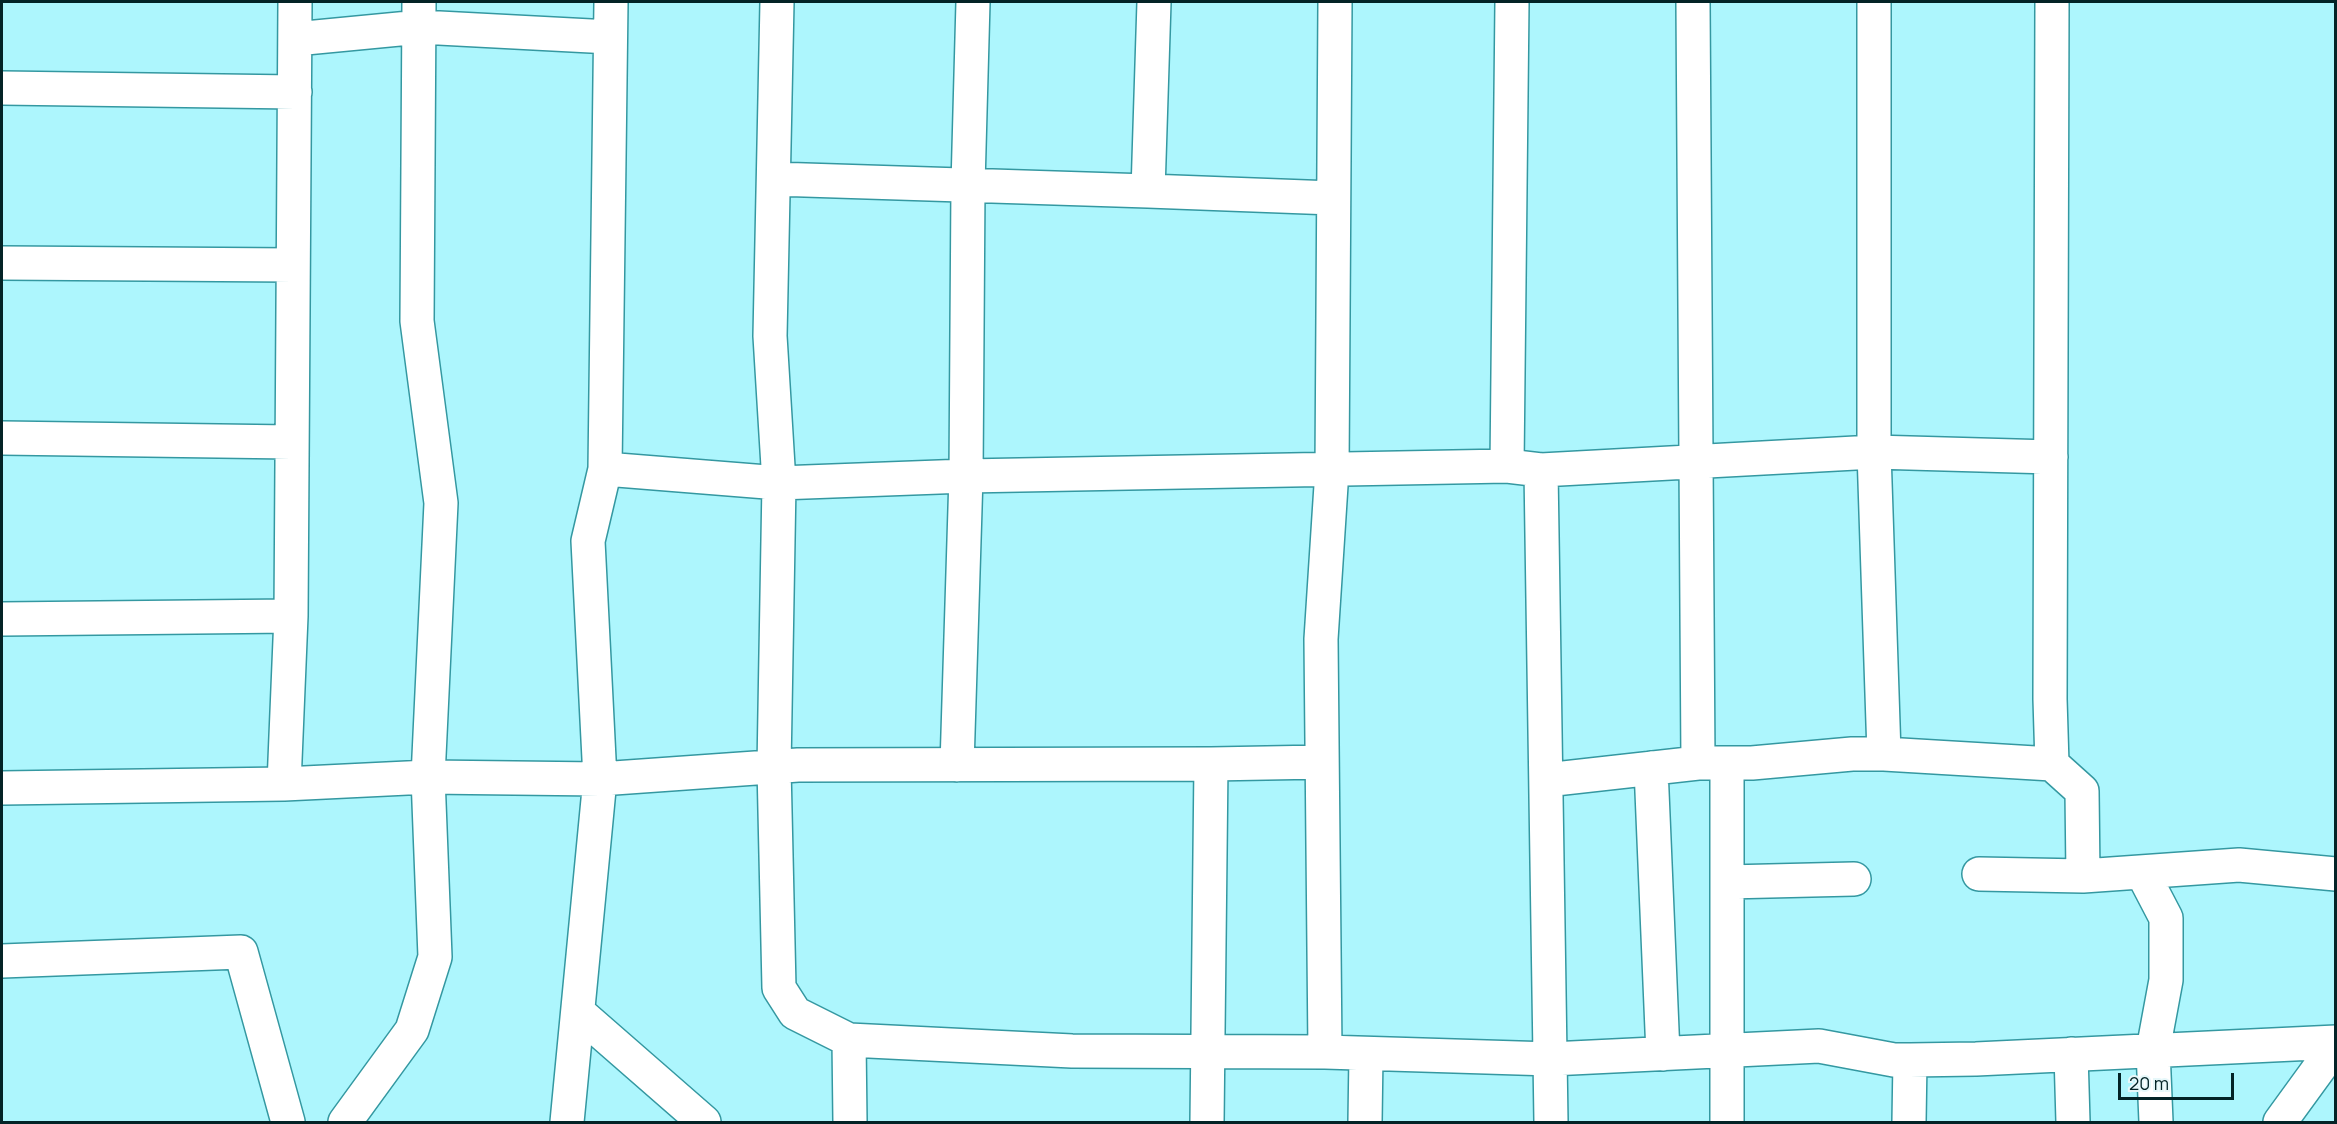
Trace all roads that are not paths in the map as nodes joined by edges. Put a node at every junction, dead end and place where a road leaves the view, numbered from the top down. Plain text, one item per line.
1 (295, 2) edge
2 (611, 2) edge
3 (777, 2) edge
4 (973, 2) edge
5 (1154, 2) edge
6 (1335, 2) edge
7 (1512, 2) edge
8 (1694, 2) edge
9 (1874, 2) edge
10 (2052, 2) edge
11 (420, 14) edge
12 (610, 37) junction
13 (295, 39) junction
14 (2, 88) edge
15 (295, 92) junction
16 (774, 179) junction
17 (968, 185) junction
18 (1148, 191) junction
19 (1333, 198) junction
20 (2, 263) edge
21 (293, 265) junction
22 (2, 438) edge
23 (291, 442) junction
24 (1874, 452) junction
25 (2051, 457) junction
26 (1695, 462) junction
27 (1506, 466) junction
28 (605, 469) junction
29 (1332, 470) junction
30 (1541, 470) junction
31 (966, 476) junction
32 (779, 483) junction
33 (291, 616) junction
34 (2, 619) edge
35 (1884, 754) junction
36 (1322, 762) junction
37 (1713, 763) junction
38 (1211, 764) junction
39 (2052, 764) junction
40 (957, 765) junction
41 (774, 767) junction
42 (1651, 768) junction
43 (428, 777) junction
44 (600, 779) junction
45 (1546, 780) junction
46 (284, 784) junction
47 (2, 788) edge
48 (2142, 872) junction
49 (1979, 874) dead end
50 (2336, 874) edge
51 (2083, 876) junction
52 (1854, 879) dead end
53 (1727, 882) junction
54 (2, 961) edge
55 (578, 1012) junction
56 (849, 1040) junction
57 (2336, 1043) edge
58 (2153, 1050) junction
59 (1727, 1051) junction
60 (1208, 1053) junction
61 (1325, 1053) junction
62 (1366, 1054) junction
63 (1663, 1054) junction
64 (2071, 1054) junction
65 (1551, 1059) junction
66 (1910, 1060) junction
67 (288, 1122) edge
68 (345, 1122) edge
69 (567, 1122) edge
70 (704, 1122) edge
71 (850, 1122) edge
72 (1207, 1122) edge
73 (1365, 1122) edge
74 (1551, 1122) edge
75 (1727, 1122) edge
76 (1909, 1122) edge
77 (2073, 1122) edge
78 (2156, 1122) edge
79 (2280, 1122) edge

1 - 13 street
2 - 12 street
3 - 16 street
4 - 17 street
5 - 18 street
6 - 19 street
7 - 27 street
8 - 26 street
9 - 24 street
10 - 25 street
11 - 12 street
11 - 13 street
11 - 43 street
12 - 28 street
13 - 15 street
14 - 15 street
15 - 21 street
16 - 17 street
16 - 32 street
17 - 18 street
17 - 31 street
18 - 19 street
19 - 29 street
20 - 21 street
21 - 23 street
22 - 23 street
23 - 33 street
24 - 25 street
24 - 26 street
24 - 35 street
25 - 39 street
26 - 30 street
26 - 37 street
27 - 29 street
27 - 30 street
28 - 32 street
28 - 44 street
29 - 31 street
29 - 36 street
30 - 45 street
31 - 32 street
31 - 40 street
32 - 41 street
33 - 34 street
33 - 46 street
35 - 37 street
35 - 39 street
36 - 38 street
36 - 61 street
37 - 42 street
37 - 53 street
38 - 40 street
38 - 60 street
39 - 51 street
40 - 41 street
41 - 44 street
41 - 56 street
42 - 45 street
42 - 63 street
43 - 44 street
43 - 46 street
43 - 68 street
44 - 55 street
45 - 65 street
46 - 47 street
48 - 50 street
48 - 51 street
48 - 58 street
49 - 51 street
52 - 53 street
53 - 59 street
54 - 67 street
55 - 69 street
55 - 70 street
56 - 60 street
56 - 71 street
57 - 58 street
57 - 79 street
58 - 64 street
58 - 78 street
59 - 63 street
59 - 66 street
59 - 75 street
60 - 61 street
60 - 72 street
61 - 62 street
62 - 65 street
62 - 73 street
63 - 65 street
64 - 66 street
64 - 77 street
65 - 74 street
66 - 76 street

